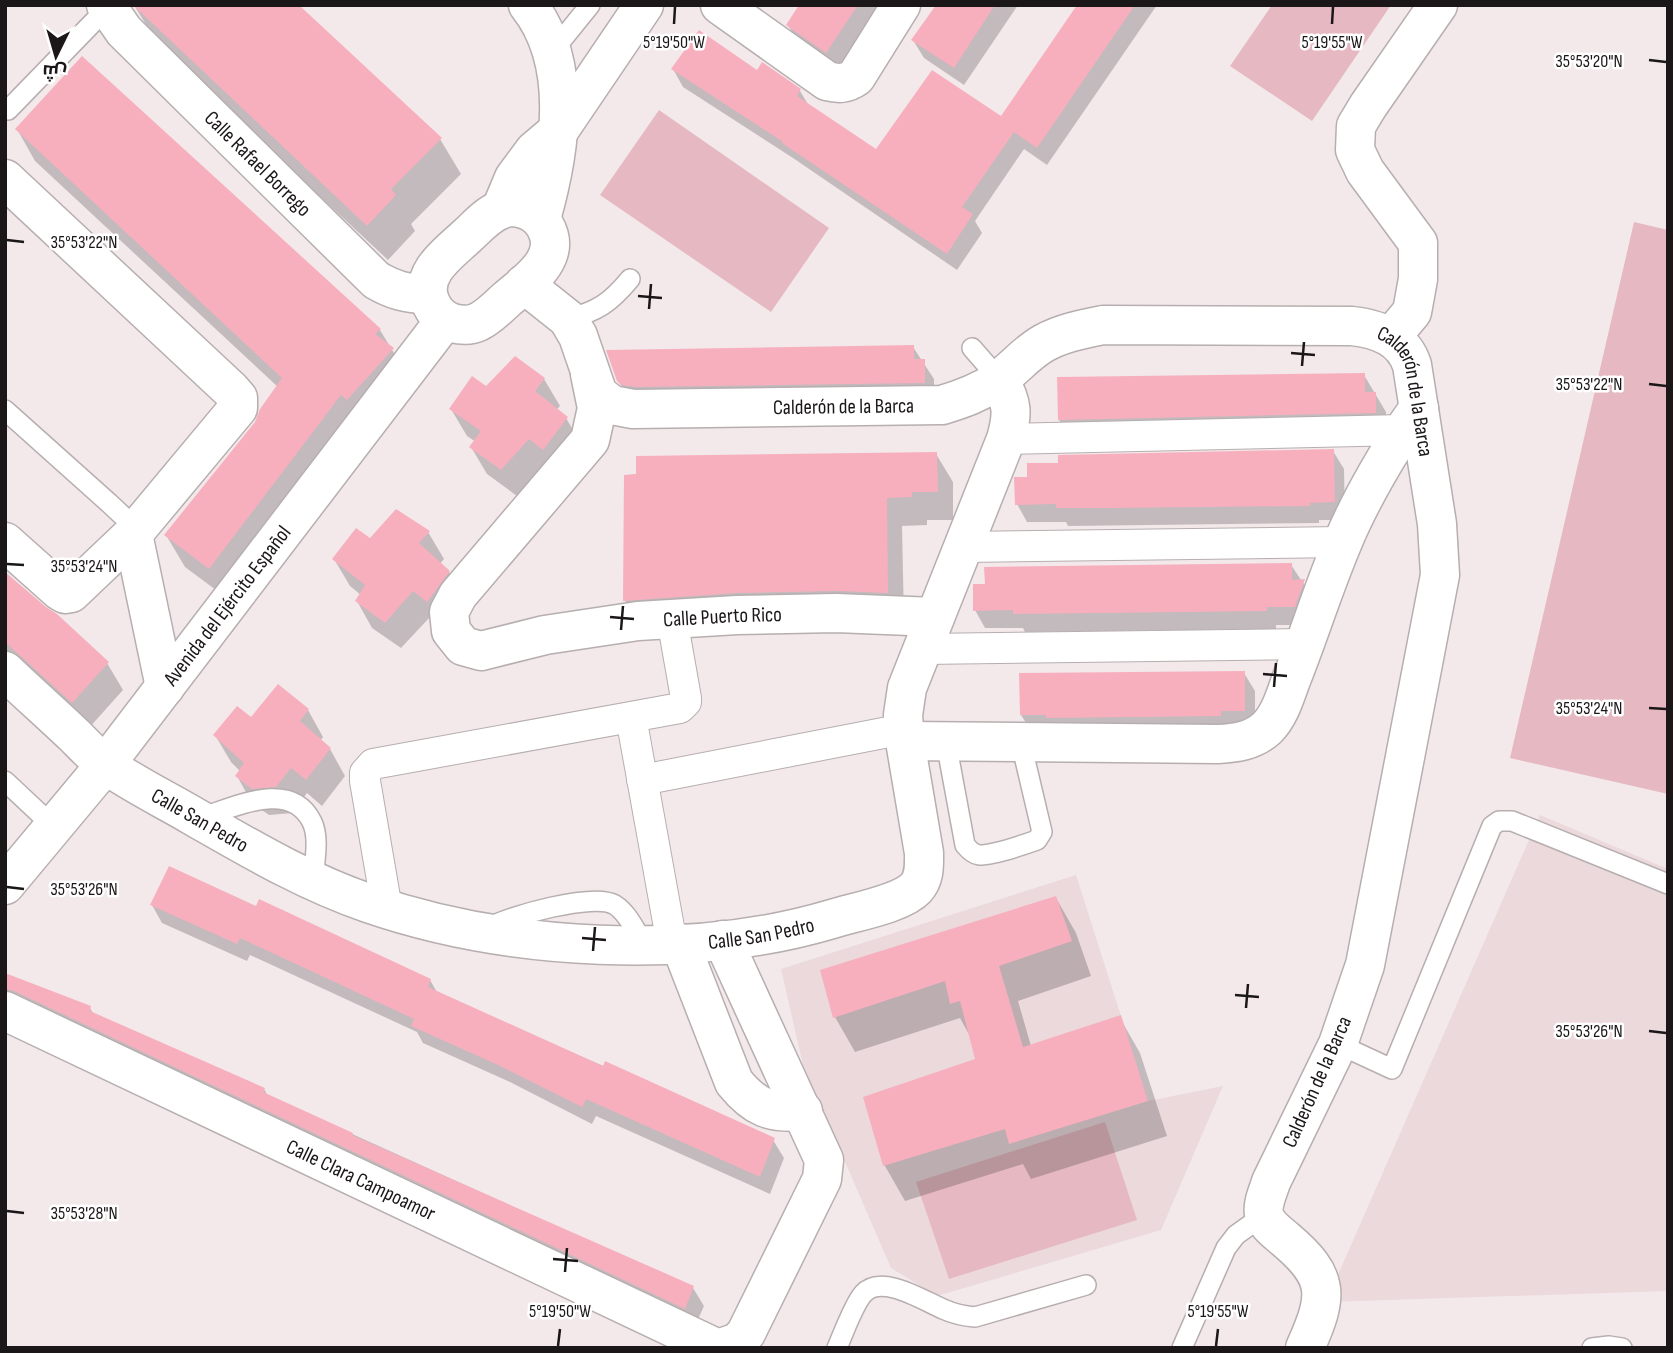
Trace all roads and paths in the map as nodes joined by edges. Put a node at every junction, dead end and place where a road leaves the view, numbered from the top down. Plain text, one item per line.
1 (528, 5) edge
2 (590, 5) edge
3 (643, 5) edge
4 (720, 5) edge
5 (901, 5) edge
6 (1438, 5) edge
7 (106, 7) edge
8 (766, 18) edge
9 (552, 52) junction
10 (8, 110) dead end
11 (560, 129) junction
12 (5, 178) edge
13 (501, 209) junction
14 (541, 219) junction
15 (630, 279) dead end
16 (524, 284) junction
17 (436, 307) junction
18 (568, 319) junction
19 (1391, 337) junction
20 (972, 348) dead end
21 (590, 374) junction
22 (999, 379) junction
23 (5, 410) edge
24 (1411, 419) junction
25 (1006, 439) junction
26 (133, 534) junction
27 (5, 542) edge
28 (1342, 542) junction
29 (964, 547) junction
30 (672, 619) junction
31 (928, 633) junction
32 (1306, 644) junction
33 (5, 671) edge
34 (165, 687) junction
35 (631, 717) junction
36 (904, 735) junction
37 (946, 742) junction
38 (1021, 743) junction
39 (105, 765) junction
40 (642, 780) junction
41 (5, 781) edge
42 (198, 819) junction
43 (54, 827) junction
44 (313, 881) junction
45 (1668, 884) edge
46 (5, 885) edge
47 (387, 909) junction
48 (723, 940) junction
49 (665, 944) junction
50 (5, 1011) edge
51 (1338, 1044) junction
52 (803, 1111) junction
53 (1264, 1215) junction
54 (1086, 1285) dead end
55 (716, 1348) edge
56 (721, 1348) edge
57 (837, 1348) edge
58 (1182, 1348) edge
59 (1306, 1348) edge
60 (1592, 1348) edge
61 (1622, 1348) edge

1 - 9 street
2 - 9 lane
3 - 11 street
4 - 8 street
5 - 8 street
6 - 19 street
7 - 10 lane
7 - 17 street, Calle Rafael Borrego
9 - 11 street
11 - 13 street
11 - 14 street
12 - 26 street
13 - 14 street
13 - 17 street, Avenida del Ejército Español
14 - 16 street, Calle Rafael Borrego
15 - 18 lane
16 - 17 street, Calle Rafael Borrego
16 - 18 street, Calderón de la Barca
17 - 34 street, Avenida del Ejército Español
18 - 21 street, Calderón de la Barca
19 - 22 street, Calderón de la Barca
19 - 24 street, Calderón de la Barca
20 - 22 lane
21 - 22 street, Calderón de la Barca
21 - 30 street, Calle Puerto Rico
22 - 25 street, Calle San Pedro
23 - 26 lane
24 - 25 street
24 - 28 street
24 - 51 street, Calderón de la Barca
25 - 29 street, Calle San Pedro
26 - 27 street
26 - 34 street
28 - 29 street
28 - 32 street
29 - 31 street, Calle San Pedro
30 - 31 street, Calle Puerto Rico
30 - 35 street
31 - 32 street
31 - 36 street, Calle San Pedro
32 - 38 street
33 - 39 street, Calle San Pedro
34 - 39 street, Avenida del Ejército Español
35 - 40 street
35 - 47 street
36 - 37 street
36 - 40 street
36 - 48 street, Calle San Pedro
37 - 38 street
37 - 38 lane
39 - 42 street, Calle San Pedro
39 - 43 street, Avenida del Ejército Español
40 - 49 street
41 - 43 lane
42 - 44 street, Calle San Pedro
42 - 44 lane
43 - 46 street, Avenida del Ejército Español
44 - 47 street, Calle San Pedro
45 - 51 lane
47 - 49 street, Calle San Pedro
48 - 49 street, Calle San Pedro
48 - 52 street
49 - 52 street
50 - 55 street, Calle Clara Campoamor
51 - 53 street, Calderón de la Barca
52 - 56 street
53 - 58 lane
53 - 59 street
54 - 57 lane
60 - 61 lane

